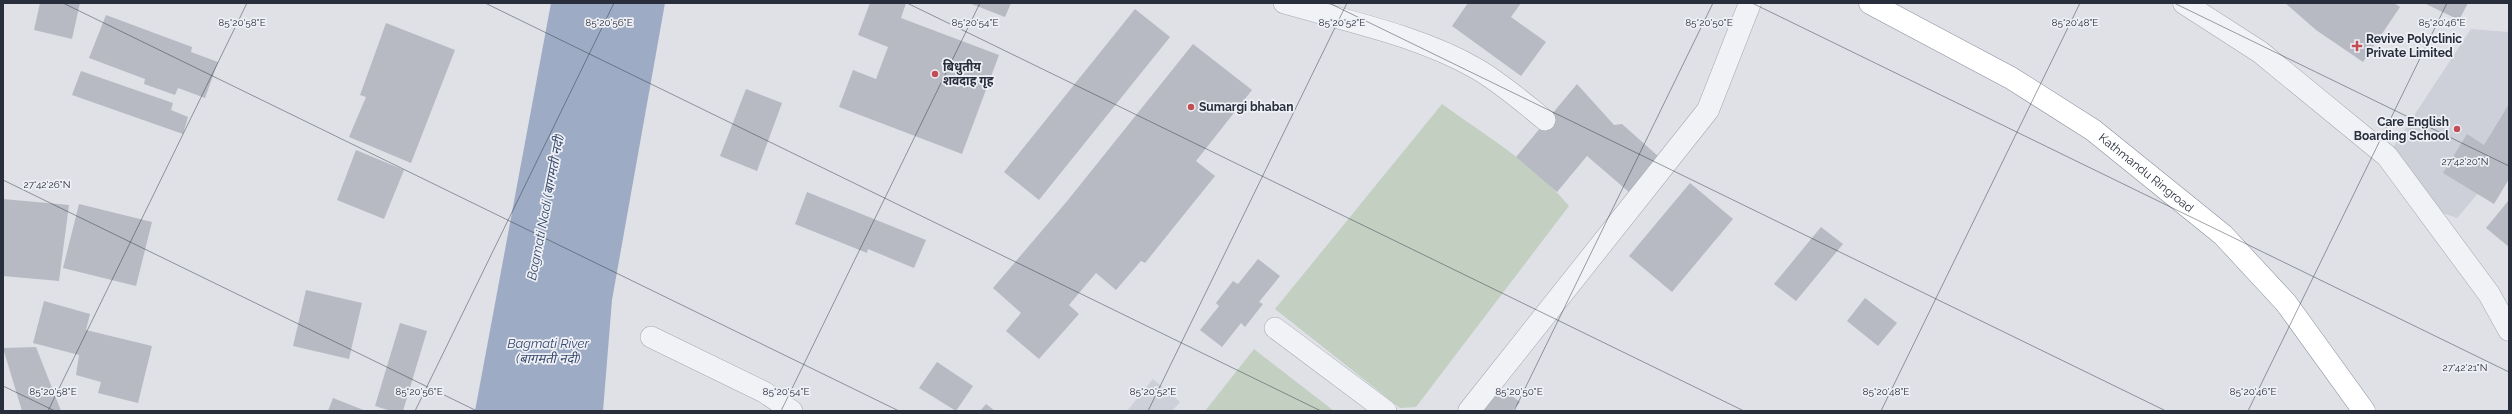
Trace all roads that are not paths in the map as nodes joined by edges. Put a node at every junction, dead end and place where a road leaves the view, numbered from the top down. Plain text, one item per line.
1 (1284, 3) edge
2 (1750, 3) edge
3 (1870, 3) edge
4 (2184, 3) edge
5 (1545, 120) dead end
6 (1275, 328) dead end
7 (2509, 330) edge
8 (651, 337) dead end
9 (792, 411) edge
10 (1386, 411) edge
11 (1469, 411) edge
12 (2364, 411) edge

1 - 5 lane
2 - 11 street
3 - 12 highway, Kathmandu Ringroad
4 - 7 street
6 - 10 lane
8 - 9 lane

